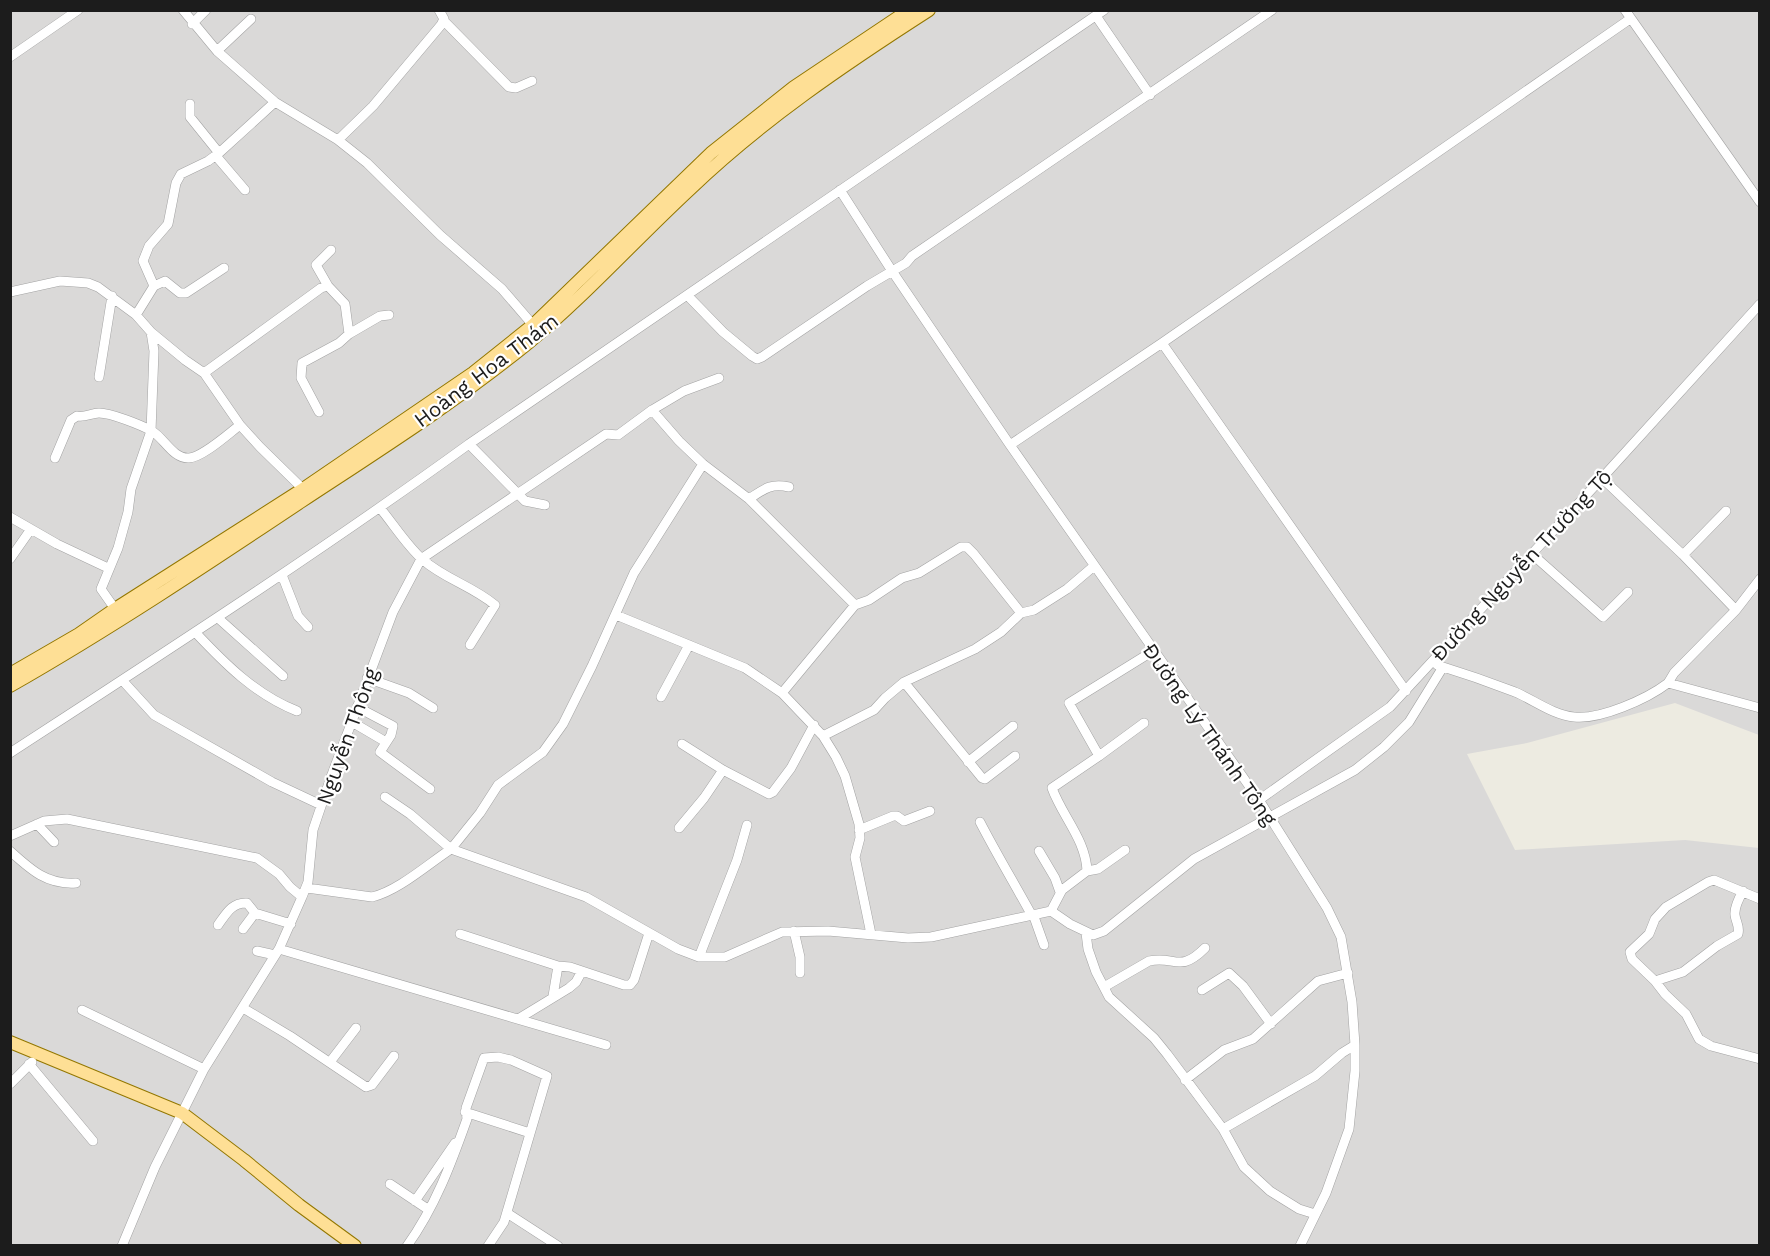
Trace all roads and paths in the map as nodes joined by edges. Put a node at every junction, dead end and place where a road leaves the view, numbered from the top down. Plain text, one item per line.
1 (78, 10) edge
2 (183, 10) edge
3 (206, 10) edge
4 (439, 10) edge
5 (909, 10) edge
6 (929, 10) edge
7 (1272, 10) edge
8 (1100, 13) edge
9 (1626, 13) edge
10 (251, 19) dead end
11 (444, 21) junction
12 (192, 24) junction
13 (217, 51) junction
14 (10, 57) edge
15 (532, 81) dead end
16 (1150, 95) junction
17 (275, 102) junction
18 (190, 104) dead end
19 (338, 140) junction
20 (218, 154) junction
21 (715, 158) junction
22 (245, 190) dead end
23 (840, 190) junction
24 (1760, 202) edge
25 (331, 250) dead end
26 (224, 268) dead end
27 (892, 271) junction
28 (154, 286) junction
29 (328, 286) junction
30 (10, 292) edge
31 (687, 295) junction
32 (112, 296) junction
33 (1760, 303) edge
34 (136, 315) junction
35 (389, 315) dead end
36 (536, 329) junction
37 (151, 332) junction
38 (350, 334) junction
39 (1162, 343) junction
40 (204, 373) junction
41 (99, 377) dead end
42 (719, 378) dead end
43 (652, 410) junction
44 (319, 412) dead end
45 (240, 425) junction
46 (151, 431) junction
47 (470, 444) junction
48 (1010, 445) junction
49 (55, 458) dead end
50 (703, 464) junction
51 (1602, 478) junction
52 (789, 487) dead end
53 (306, 493) junction
54 (516, 493) junction
55 (749, 499) junction
56 (545, 505) dead end
57 (380, 508) junction
58 (1726, 511) dead end
59 (10, 517) edge
60 (31, 529) junction
61 (1532, 554) junction
62 (1683, 555) junction
63 (10, 559) edge
64 (421, 559) junction
65 (1094, 566) junction
66 (108, 568) junction
67 (282, 575) junction
68 (1760, 579) edge
69 (1628, 592) dead end
70 (1755, 594) edge
71 (855, 605) junction
72 (115, 609) junction
73 (1736, 610) junction
74 (1022, 613) junction
75 (616, 615) junction
76 (218, 618) junction
77 (308, 627) dead end
78 (195, 632) junction
79 (470, 645) dead end
80 (689, 645) junction
81 (1153, 651) junction
82 (1432, 663) junction
83 (1443, 667) junction
84 (10, 674) edge
85 (283, 676) dead end
86 (367, 678) junction
87 (122, 680) junction
88 (904, 682) junction
89 (1668, 683) junction
90 (10, 686) edge
91 (1406, 691) junction
92 (782, 693) junction
93 (661, 698) dead end
94 (357, 707) junction
95 (433, 708) dead end
96 (1760, 708) edge
97 (297, 711) dead end
98 (352, 722) junction
99 (1144, 723) dead end
100 (814, 724) junction
101 (1013, 726) dead end
102 (823, 736) junction
103 (386, 742) junction
104 (682, 744) dead end
105 (10, 753) edge
106 (1015, 756) dead end
107 (1099, 756) junction
108 (968, 762) junction
109 (723, 770) junction
110 (430, 789) dead end
111 (386, 797) dead end
112 (1259, 800) junction
113 (321, 805) junction
114 (930, 811) dead end
115 (1269, 819) junction
116 (980, 822) dead end
117 (37, 824) junction
118 (747, 825) dead end
119 (679, 828) dead end
120 (859, 830) junction
121 (10, 837) edge
122 (54, 842) dead end
123 (451, 849) junction
124 (1125, 849) dead end
125 (10, 850) edge
126 (1039, 851) dead end
127 (1087, 871) junction
128 (76, 883) dead end
129 (1743, 891) junction
130 (1060, 892) junction
131 (304, 893) junction
132 (1760, 899) edge
133 (1051, 911) junction
134 (255, 913) junction
135 (1032, 914) junction
136 (291, 924) junction
137 (218, 925) dead end
138 (243, 929) dead end
139 (794, 931) junction
140 (649, 933) junction
141 (1086, 933) junction
142 (460, 934) dead end
143 (871, 934) junction
144 (1044, 945) dead end
145 (1205, 948) dead end
146 (257, 951) dead end
147 (277, 952) junction
148 (699, 957) junction
149 (558, 966) junction
150 (582, 971) junction
151 (800, 973) dead end
152 (1348, 974) junction
153 (1655, 981) junction
154 (1104, 987) junction
155 (1202, 990) dead end
156 (554, 996) junction
157 (243, 1008) junction
158 (82, 1010) dead end
159 (518, 1019) junction
160 (1272, 1024) junction
161 (356, 1028) dead end
162 (10, 1042) edge
163 (606, 1045) dead end
164 (1355, 1045) junction
165 (39, 1054) junction
166 (394, 1056) dead end
167 (1760, 1059) edge
168 (330, 1062) junction
169 (29, 1064) junction
170 (204, 1069) junction
171 (1185, 1080) junction
172 (10, 1084) edge
173 (465, 1112) junction
174 (182, 1113) junction
175 (1223, 1129) junction
176 (463, 1131) junction
177 (530, 1133) junction
178 (93, 1141) dead end
179 (390, 1184) dead end
180 (415, 1201) junction
181 (429, 1210) junction
182 (507, 1213) junction
183 (1315, 1214) junction
184 (351, 1244) edge
185 (122, 1245) edge
186 (407, 1245) edge
187 (488, 1245) edge
188 (558, 1245) edge
189 (1300, 1245) edge

1 - 14 street
2 - 12 street
3 - 12 street
4 - 11 street
5 - 21 main road, Hoàng Hoa Thám
6 - 21 main road, Hoàng Hoa Thám
7 - 16 street
8 - 16 street
8 - 23 street
9 - 24 street
9 - 39 street
10 - 13 street
11 - 15 street
11 - 19 street
12 - 13 street
13 - 17 street
16 - 27 street
17 - 19 street
17 - 20 street
18 - 20 street
19 - 36 street
20 - 22 street
20 - 28 street
21 - 36 main road, Hoàng Hoa Thám
23 - 27 street, Đường Lý Thánh Tông
23 - 31 street
25 - 29 street
26 - 28 street
27 - 31 street
27 - 48 street, Đường Lý Thánh Tông
28 - 34 street
29 - 38 street
29 - 40 street
30 - 32 street
31 - 47 street
32 - 34 street
32 - 41 street
33 - 51 street, Đường Nguyễn Trường Tộ
34 - 37 street
35 - 38 street
36 - 53 main road, Hoàng Hoa Thám
37 - 40 street
37 - 46 street
38 - 44 street
39 - 48 street
39 - 91 street
40 - 45 street
42 - 43 street, Nguyễn Thông
43 - 50 street
43 - 54 street, Nguyễn Thông
45 - 46 street
45 - 53 street
46 - 49 street
46 - 66 street
47 - 54 street
47 - 57 street
48 - 65 street, Đường Lý Thánh Tông
50 - 55 street
50 - 75 street
51 - 61 street, Đường Nguyễn Trường Tộ
51 - 62 street
52 - 55 street
53 - 72 main road, Hoàng Hoa Thám
53 - 90 main road, Hoàng Hoa Thám
54 - 56 street
54 - 64 street, Nguyễn Thông
55 - 71 street
57 - 64 street
57 - 67 street
58 - 62 street
59 - 60 street
60 - 63 street
60 - 66 street
61 - 69 street
61 - 82 street, Đường Nguyễn Trường Tộ
62 - 73 street
64 - 79 street
64 - 86 street, Nguyễn Thông
65 - 74 street
65 - 81 street, Đường Lý Thánh Tông
66 - 72 street
67 - 76 street
67 - 77 street
68 - 70 street
70 - 73 street
71 - 74 street
71 - 92 street
72 - 84 main road, Hoàng Hoa Thám
73 - 89 street
74 - 88 street
75 - 80 street
75 - 123 street
76 - 78 street
76 - 85 street
78 - 87 street
78 - 97 street
80 - 92 street
80 - 93 street
81 - 107 street
81 - 112 street, Đường Lý Thánh Tông
82 - 83 street
82 - 91 street, Đường Nguyễn Trường Tộ
83 - 89 street
83 - 115 street
86 - 94 street, Nguyễn Thông
86 - 95 street
87 - 105 street
87 - 113 street
88 - 102 street
88 - 108 street
89 - 96 street
91 - 112 street, Đường Nguyễn Trường Tộ
92 - 100 street
94 - 98 street, Nguyễn Thông
94 - 103 street
98 - 103 street
98 - 113 street, Nguyễn Thông
99 - 107 street
100 - 102 street
100 - 109 street
101 - 108 street
102 - 120 street
103 - 110 street
104 - 109 street
106 - 108 street
107 - 127 street
109 - 119 street
111 - 123 street
112 - 115 street, Đường Lý Thánh Tông
113 - 131 street, Nguyễn Thông
114 - 120 street
115 - 141 street
115 - 152 street, Đường Lý Thánh Tông
116 - 135 street
117 - 121 street
117 - 122 street
117 - 131 street
118 - 148 street
120 - 143 street
123 - 131 street
123 - 140 street
124 - 127 street
125 - 128 street
126 - 130 street
127 - 130 street
129 - 132 street
129 - 153 street
129 - 153 street
130 - 133 street
131 - 136 street, Nguyễn Thông
133 - 135 street
133 - 141 street
134 - 136 street
134 - 137 street
134 - 138 street
135 - 143 street
135 - 144 street
136 - 147 street, Nguyễn Thông
139 - 143 street
139 - 148 street
139 - 151 street
140 - 148 street
140 - 150 street
141 - 154 street
142 - 149 street
145 - 154 street
146 - 147 street
147 - 157 street, Nguyễn Thông
147 - 159 street
149 - 150 street
149 - 156 street
150 - 156 street
152 - 160 street
152 - 164 street, Đường Lý Thánh Tông
153 - 167 street
154 - 171 street
155 - 160 street
156 - 159 street
157 - 168 street
157 - 170 street, Nguyễn Thông
158 - 170 street
159 - 163 street
160 - 171 street
161 - 168 street
162 - 165 main road
164 - 175 street
164 - 183 street, Đường Lý Thánh Tông
165 - 169 street
165 - 174 main road
166 - 168 street
169 - 172 street
169 - 178 street
170 - 174 street, Nguyễn Thông
171 - 175 street
173 - 176 street
173 - 177 street
173 - 177 street
174 - 184 main road
174 - 185 street, Nguyễn Thông
175 - 183 street
176 - 180 street
176 - 181 street
177 - 182 street
179 - 180 street
180 - 181 street
181 - 186 street
182 - 187 street
182 - 188 street
183 - 189 street, Đường Lý Thánh Tông

